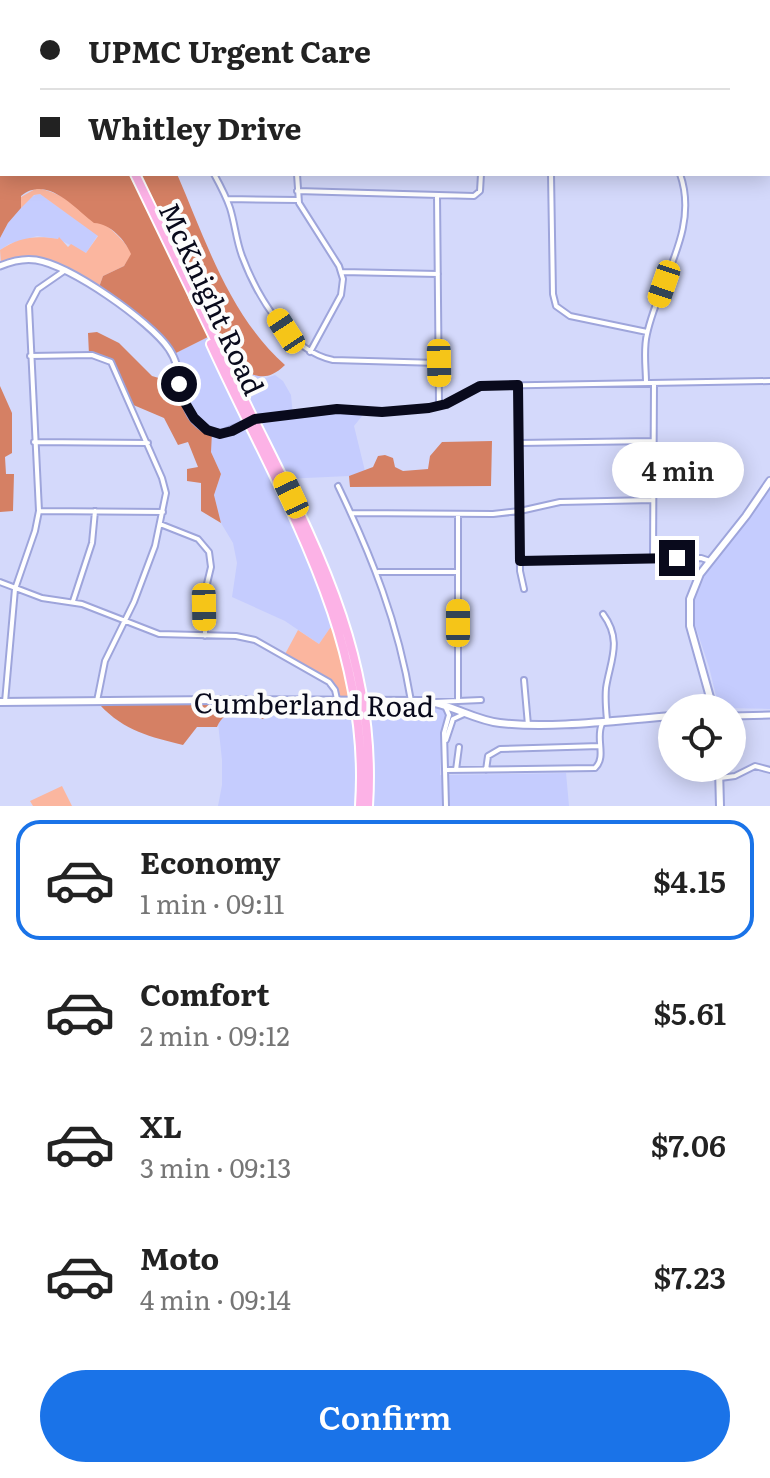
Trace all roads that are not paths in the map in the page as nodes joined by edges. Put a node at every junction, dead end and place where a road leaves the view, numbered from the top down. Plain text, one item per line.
1 (133, 176) edge
2 (215, 176) edge
3 (297, 176) edge
4 (481, 176) edge
5 (551, 176) edge
6 (680, 176) edge
7 (297, 191) junction
8 (437, 195) junction
9 (227, 199) junction
10 (298, 200) junction
11 (0, 266) edge
12 (64, 271) junction
13 (342, 272) junction
14 (438, 274) junction
15 (647, 332) junction
16 (310, 352) junction
17 (30, 356) junction
18 (439, 363) junction
19 (770, 381) edge
20 (646, 383) junction
21 (654, 383) junction
22 (518, 385) junction
23 (439, 405) junction
24 (250, 421) junction
25 (654, 441) junction
26 (34, 442) junction
27 (148, 443) junction
28 (519, 443) junction
29 (770, 481) edge
30 (338, 486) dead end
31 (653, 500) junction
32 (39, 511) junction
33 (95, 511) junction
34 (520, 511) junction
35 (163, 512) junction
36 (351, 513) junction
37 (458, 514) junction
38 (160, 524) junction
39 (653, 558) junction
40 (520, 561) junction
41 (710, 561) junction
42 (378, 572) junction
43 (458, 572) junction
44 (0, 582) edge
45 (15, 589) junction
46 (524, 589) dead end
47 (73, 601) junction
48 (603, 614) dead end
49 (125, 621) junction
50 (205, 636) junction
51 (524, 680) dead end
52 (710, 694) edge
53 (458, 700) junction
54 (481, 700) dead end
55 (97, 701) junction
56 (337, 701) junction
57 (411, 701) junction
58 (3, 702) edge
59 (360, 702) junction
60 (434, 702) junction
61 (444, 705) junction
62 (465, 714) junction
63 (770, 715) edge
64 (746, 716) edge
65 (658, 717) edge
66 (606, 720) junction
67 (591, 721) junction
68 (528, 725) junction
69 (599, 731) junction
70 (446, 742) junction
71 (600, 746) junction
72 (459, 747) dead end
73 (446, 770) junction
74 (456, 770) junction
75 (486, 770) junction
76 (746, 770) edge
77 (770, 770) edge
78 (719, 782) edge
79 (360, 806) edge
80 (368, 806) edge
81 (446, 806) edge
82 (720, 806) edge

1 - 24 highway, McKnight Road
2 - 9 street
3 - 7 street
4 - 8 street
5 - 15 street
6 - 15 street
7 - 8 street
7 - 10 street
8 - 14 street
9 - 10 street
9 - 16 street
10 - 13 street
11 - 12 street
12 - 17 street
12 - 24 street
13 - 14 street
13 - 16 street
14 - 18 street
15 - 20 street
16 - 18 street
17 - 26 street
17 - 27 street
18 - 23 street
19 - 21 street
20 - 21 street
20 - 22 street
21 - 25 street
22 - 23 street
22 - 28 street
23 - 24 street
24 - 59 highway, McKnight Road
25 - 28 street
25 - 31 street
26 - 27 street
26 - 32 street
27 - 35 street
28 - 34 street
29 - 41 main road
30 - 36 street
31 - 34 street
31 - 39 street
32 - 33 street
32 - 45 street
33 - 35 street
33 - 47 street
34 - 37 street
34 - 40 street
35 - 38 street
36 - 37 street
36 - 42 street
37 - 43 street
38 - 49 street
38 - 50 street
39 - 40 street
39 - 41 street
40 - 46 street
41 - 52 main road
42 - 43 street
42 - 57 street
43 - 53 street
44 - 45 street
45 - 47 street
45 - 58 street
47 - 49 street
48 - 66 street
49 - 50 street
49 - 55 street
50 - 56 street
51 - 68 street
53 - 54 street
53 - 60 street
55 - 56 main road, Cumberland Road
55 - 58 main road, Cumberland Road
56 - 59 main road, Cumberland Road
57 - 59 main road, Cumberland Road
57 - 60 main road, Cumberland Road
59 - 79 highway, McKnight Road
59 - 80 highway, McKnight Road
60 - 61 main road, Cumberland Road
61 - 62 main road, Cumberland Road
61 - 70 street
62 - 68 main road, Cumberland Road
62 - 70 street
63 - 64 street
65 - 66 main road, Cumberland Road
66 - 67 main road, Cumberland Road
66 - 69 street
67 - 68 main road, Cumberland Road
67 - 69 street
69 - 71 street
70 - 73 street
71 - 75 street
71 - 75 street
72 - 74 street
73 - 74 street
73 - 81 street
74 - 75 street
76 - 77 street
78 - 82 main road

